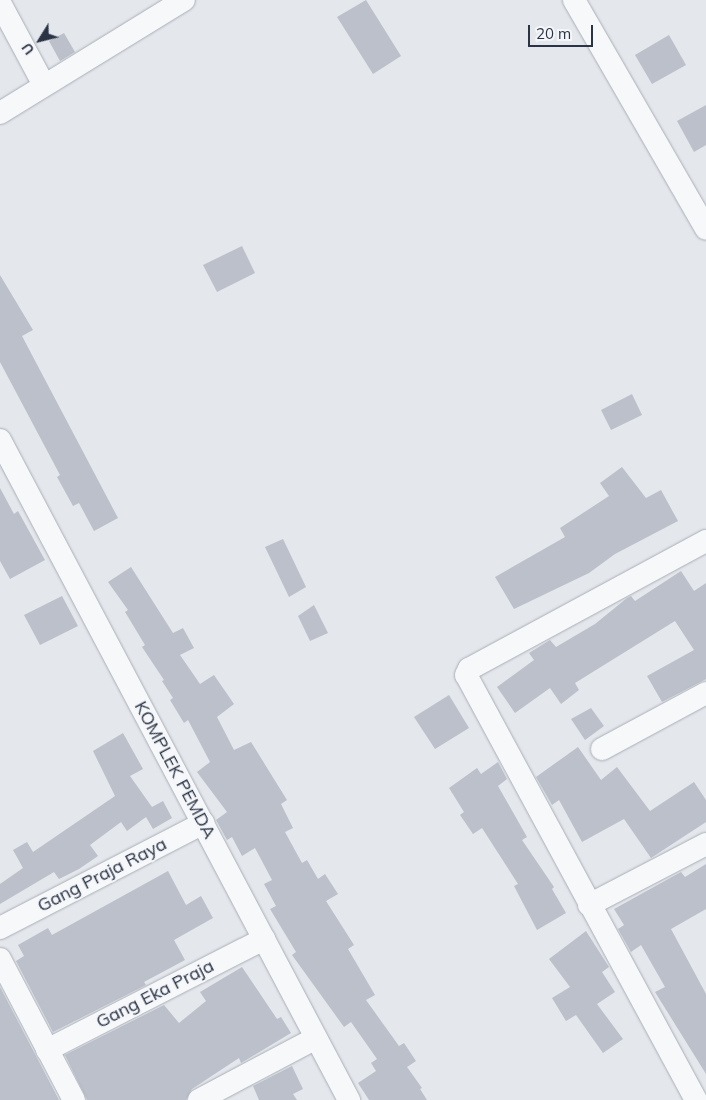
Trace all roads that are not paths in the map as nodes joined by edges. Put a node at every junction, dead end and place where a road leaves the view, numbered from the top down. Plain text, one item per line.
1 (184, 0) edge
2 (574, 0) edge
3 (0, 3) edge
4 (44, 85) junction
5 (0, 113) edge
6 (706, 229) edge
7 (0, 440) edge
8 (706, 541) edge
9 (706, 693) edge
10 (602, 749) dead end
11 (203, 823) junction
12 (706, 844) edge
13 (589, 905) junction
14 (0, 928) edge
15 (264, 939) junction
16 (0, 959) edge
17 (316, 1038) junction
18 (47, 1050) junction
19 (74, 1100) edge
20 (199, 1100) edge
21 (349, 1100) edge
22 (696, 1100) edge

1 - 4 street
2 - 6 street
3 - 4 street
4 - 5 street
7 - 11 street, KOMPLEK PEMDA
8 - 13 street
9 - 10 street
11 - 14 street, Gang Praja Raya
11 - 15 street, KOMPLEK PEMDA
12 - 13 street
13 - 22 street
15 - 17 street, KOMPLEK PEMDA
15 - 18 street, Gang Eka Praja
16 - 18 street
17 - 20 street
17 - 21 street, KOMPLEK PEMDA
18 - 19 street

